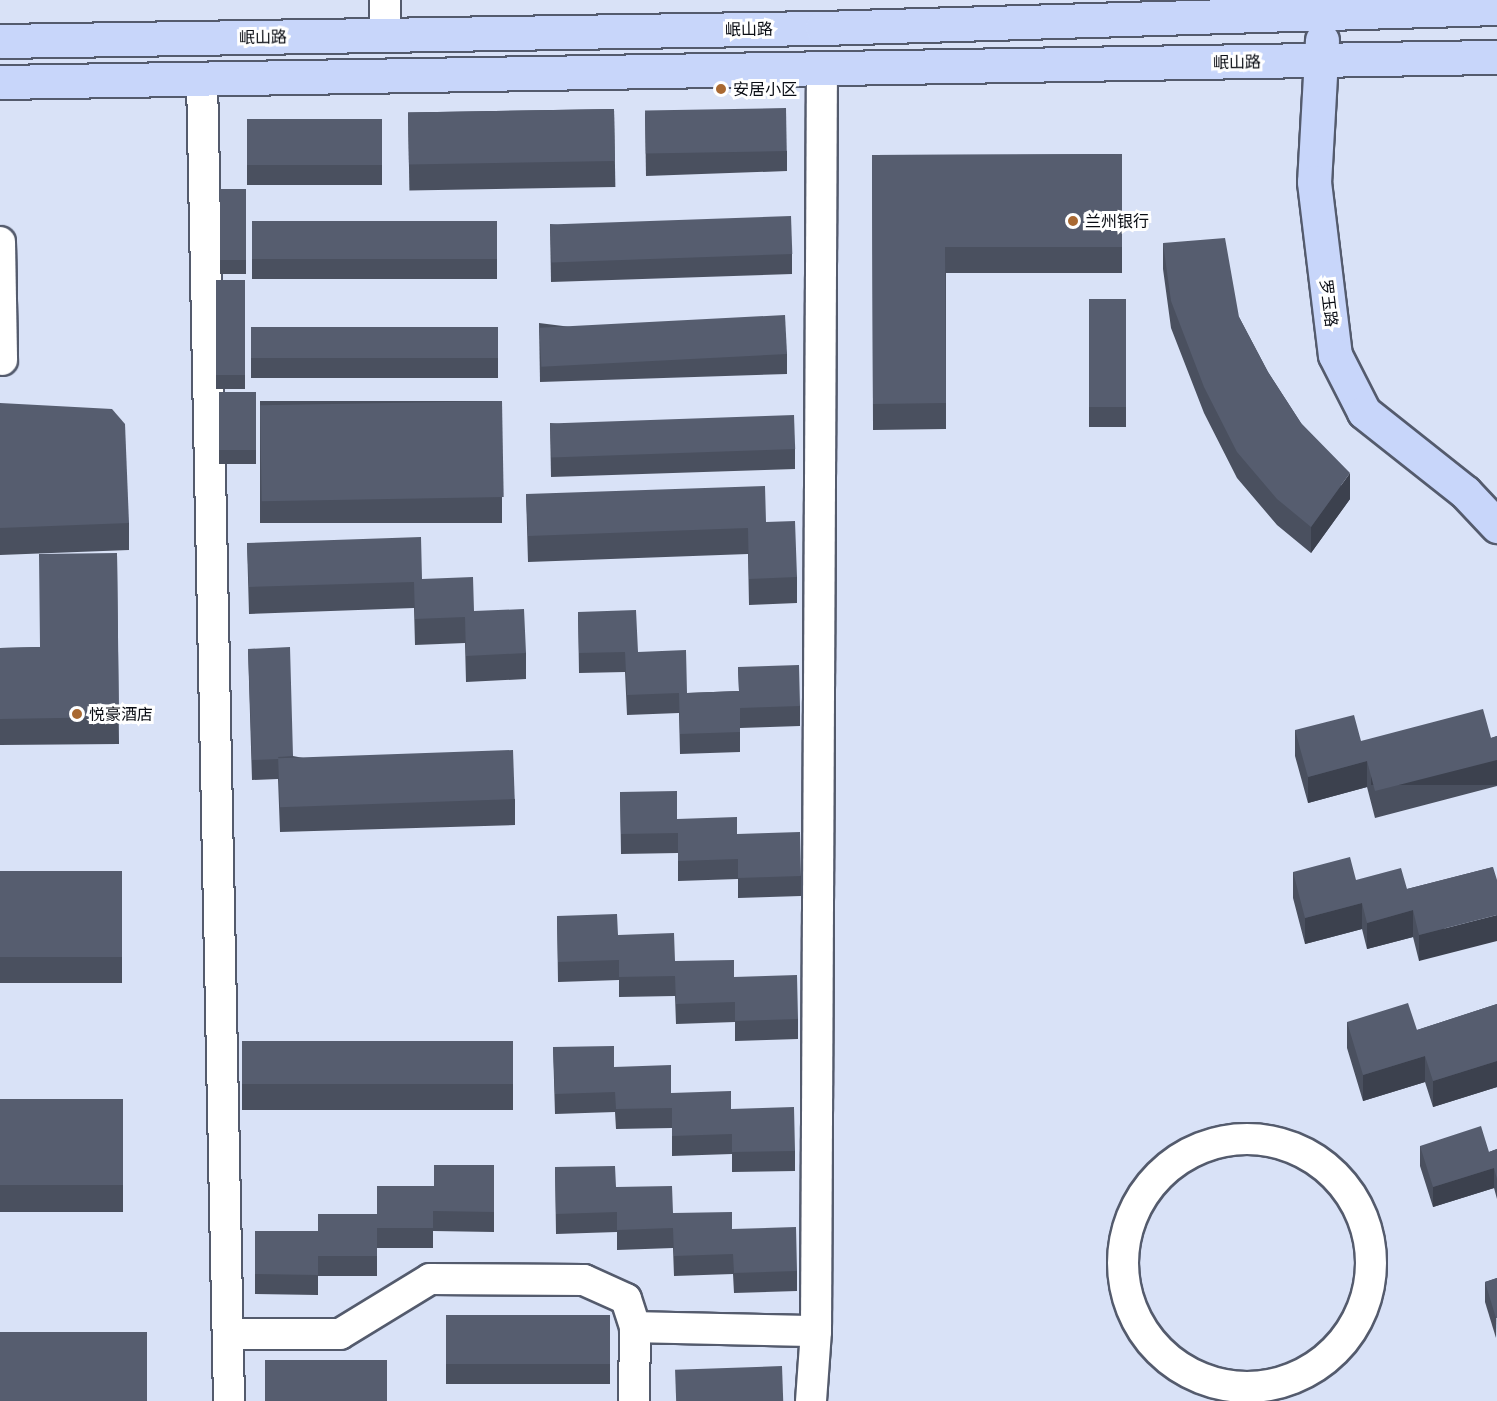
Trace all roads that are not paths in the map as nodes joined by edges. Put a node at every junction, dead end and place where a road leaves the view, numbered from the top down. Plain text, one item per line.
1 (385, 0) edge
2 (1324, 4) edge
3 (1497, 8) edge
4 (385, 35) junction
5 (0, 41) edge
6 (1497, 57) edge
7 (1322, 61) junction
8 (822, 69) junction
9 (202, 79) junction
10 (0, 82) edge
11 (0, 242) edge
12 (2, 360) dead end
13 (1497, 526) edge
14 (635, 1327) junction
15 (816, 1331) junction
16 (228, 1334) junction
17 (1246, 1395) edge
18 (229, 1401) edge
19 (634, 1401) edge
20 (812, 1401) edge

1 - 4 street
2 - 3 main road, 岷山路
2 - 4 main road, 岷山路
2 - 7 main road, 罗玉路
4 - 5 main road, 岷山路
6 - 7 main road, 岷山路
7 - 8 main road, 岷山路
7 - 13 main road, 罗玉路
8 - 9 main road, 岷山路
8 - 15 street
9 - 10 main road, 岷山路
9 - 16 street
11 - 12 street
14 - 15 street
14 - 16 street
14 - 19 street
15 - 20 street
16 - 18 street
17 - 17 street

